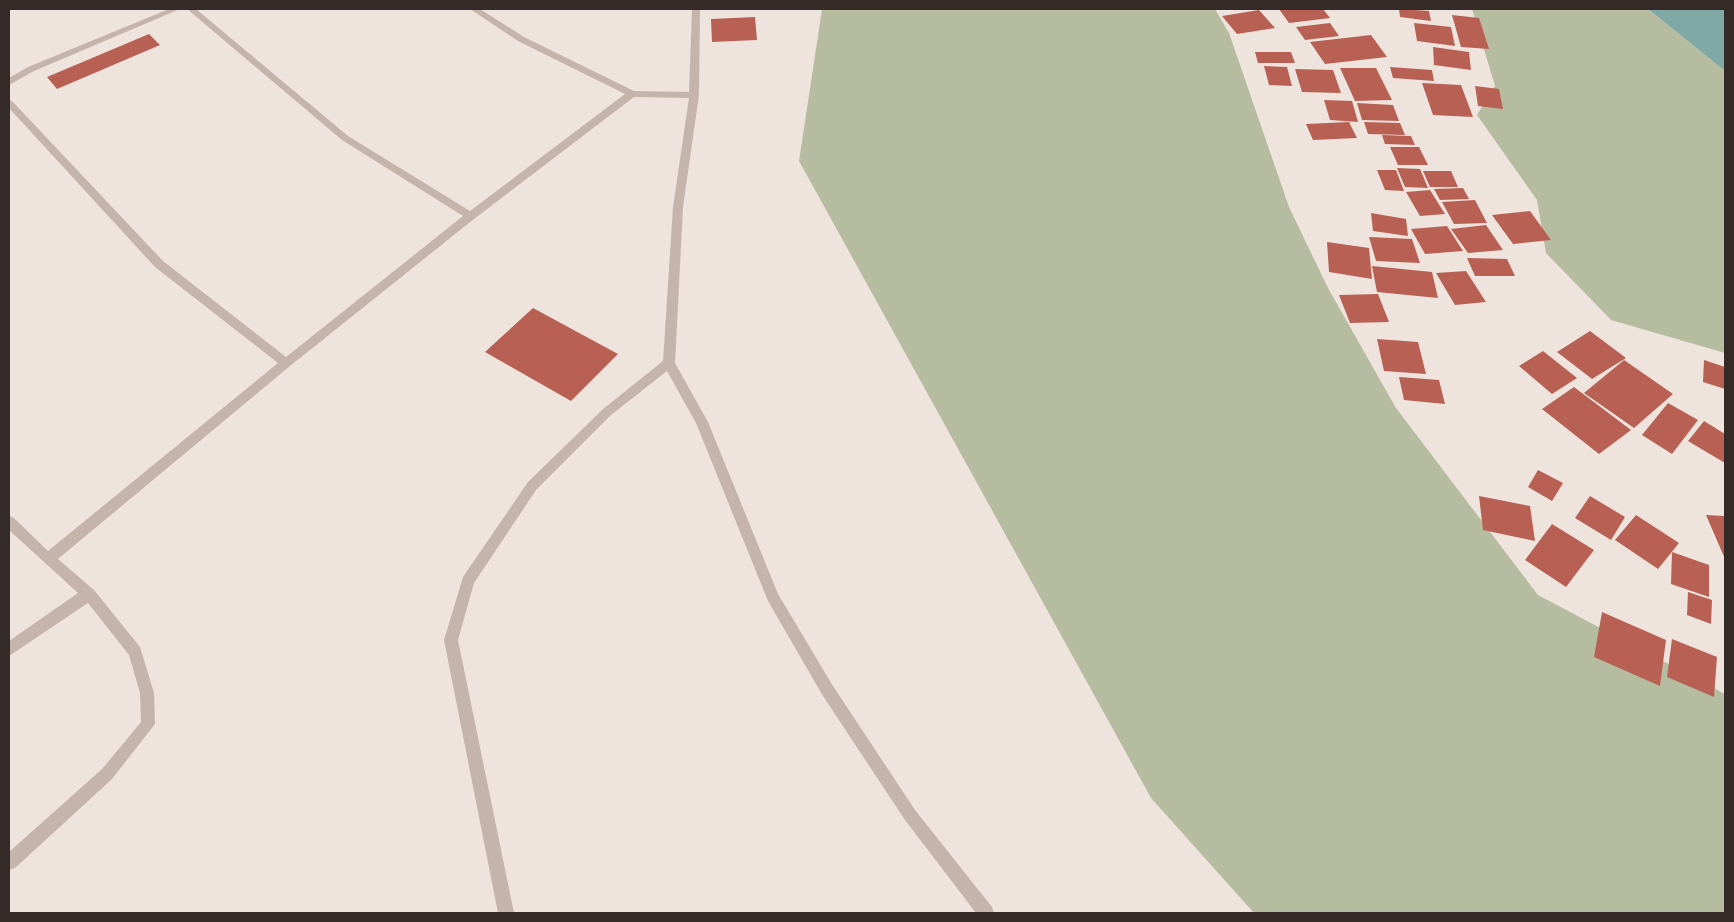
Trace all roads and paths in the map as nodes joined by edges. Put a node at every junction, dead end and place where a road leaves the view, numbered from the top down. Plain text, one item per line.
1 (176, 9) edge
2 (190, 9) edge
3 (474, 9) edge
4 (696, 9) edge
5 (9, 82) edge
6 (632, 94) junction
7 (694, 95) junction
8 (9, 103) edge
9 (470, 216) junction
10 (669, 362) junction
11 (286, 363) junction
12 (9, 522) edge
13 (48, 559) junction
14 (89, 594) junction
15 (9, 650) edge
16 (9, 862) edge
17 (506, 913) edge
18 (986, 913) edge

1 - 5 street
2 - 9 street
3 - 6 street
4 - 7 street
6 - 7 street
6 - 9 street
7 - 10 street
8 - 11 street
9 - 11 street
10 - 17 street
10 - 18 street
11 - 13 street
12 - 13 street
13 - 14 street
14 - 15 street
14 - 16 street

